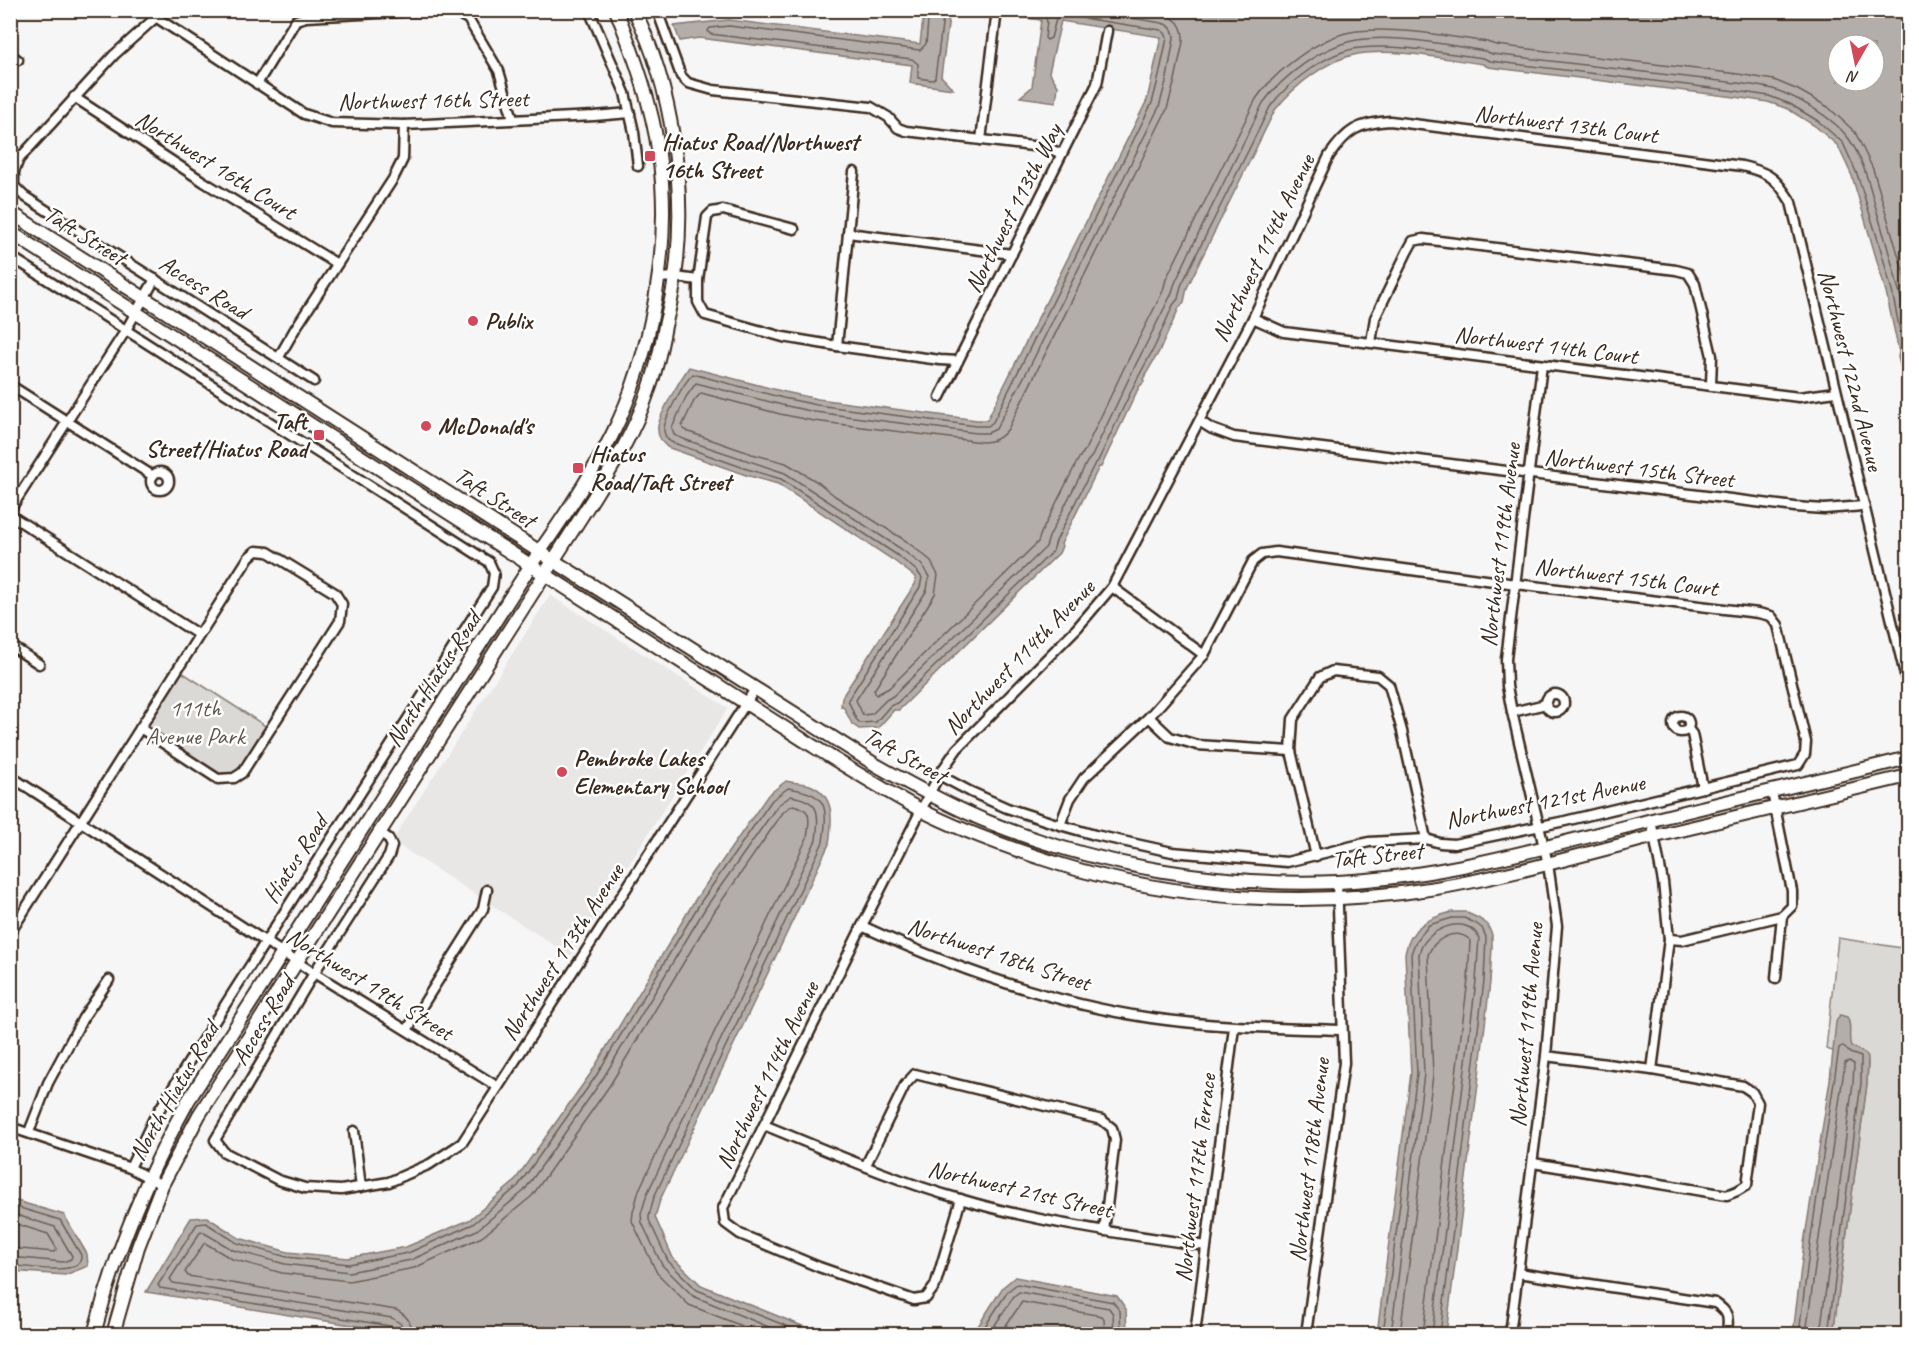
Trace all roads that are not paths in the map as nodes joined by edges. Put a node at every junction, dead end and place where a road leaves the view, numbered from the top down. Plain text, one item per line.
1 (164, 10) edge
2 (436, 10) edge
3 (451, 10) edge
4 (590, 10) edge
5 (616, 10) edge
6 (634, 10) edge
7 (657, 10) edge
8 (157, 18) junction
9 (996, 18) dead end
10 (1107, 31) dead end
11 (10, 54) edge
12 (18, 60) dead end
13 (257, 84) junction
14 (74, 97) junction
15 (630, 113) junction
16 (513, 119) junction
17 (404, 125) junction
18 (1358, 127) joint
19 (981, 140) junction
20 (1061, 154) junction
21 (638, 166) dead end
22 (854, 172) dead end
23 (1768, 174) joint
24 (10, 212) edge
25 (794, 228) dead end
26 (10, 232) edge
27 (848, 233) junction
28 (1012, 254) junction
29 (10, 256) edge
30 (338, 264) junction
31 (675, 277) junction
32 (658, 278) junction
33 (155, 279) junction
34 (698, 280) junction
35 (145, 297) junction
36 (136, 313) junction
37 (1253, 318) junction
38 (126, 330) junction
39 (1371, 342) junction
40 (837, 346) junction
41 (279, 357) junction
42 (958, 361) junction
43 (1542, 365) junction
44 (314, 381) dead end
45 (10, 385) edge
46 (1711, 385) junction
47 (1836, 392) junction
48 (939, 397) dead end
49 (337, 421) junction
50 (1199, 421) junction
51 (68, 422) junction
52 (328, 434) junction
53 (421, 474) junction
54 (1528, 474) junction
55 (153, 476) dead end
56 (411, 488) junction
57 (1864, 506) junction
58 (10, 510) edge
59 (10, 515) edge
60 (540, 551) junction
61 (554, 561) junction
62 (532, 565) junction
63 (544, 574) junction
64 (1515, 584) junction
65 (1112, 587) junction
66 (1770, 616) joint
67 (199, 635) junction
68 (10, 645) edge
69 (694, 649) junction
70 (1204, 655) junction
71 (472, 658) junction
72 (39, 664) dead end
73 (685, 664) junction
74 (486, 667) junction
75 (1908, 687) edge
76 (755, 689) junction
77 (746, 703) junction
78 (1546, 704) dead end
79 (1512, 712) junction
80 (1149, 717) junction
81 (140, 728) junction
82 (1688, 729) dead end
83 (1291, 751) junction
84 (1908, 758) edge
85 (939, 775) junction
86 (10, 776) edge
87 (1908, 776) edge
88 (1703, 788) junction
89 (1772, 792) junction
90 (928, 794) junction
91 (1776, 808) junction
92 (921, 809) junction
93 (1651, 820) junction
94 (81, 822) junction
95 (1060, 825) junction
96 (1539, 827) junction
97 (379, 832) junction
98 (1654, 837) junction
99 (1426, 838) junction
100 (1544, 848) junction
101 (1316, 856) junction
102 (1129, 864) junction
103 (1548, 864) junction
104 (1125, 880) junction
105 (1337, 882) junction
106 (488, 890) dead end
107 (1337, 899) junction
108 (1782, 916) junction
109 (862, 926) junction
110 (10, 933) edge
111 (1669, 939) junction
112 (266, 942) junction
113 (283, 953) junction
114 (297, 962) junction
115 (314, 973) junction
116 (1776, 978) dead end
117 (110, 980) dead end
118 (1234, 1027) junction
119 (407, 1030) junction
120 (1341, 1030) junction
121 (1546, 1056) junction
122 (1652, 1070) junction
123 (498, 1088) junction
124 (764, 1125) junction
125 (10, 1127) edge
126 (354, 1131) dead end
127 (28, 1132) junction
128 (215, 1140) joint
129 (1533, 1163) junction
130 (866, 1165) junction
131 (130, 1168) junction
132 (148, 1178) junction
133 (162, 1185) junction
134 (361, 1187) junction
135 (961, 1199) junction
136 (1104, 1231) junction
137 (1206, 1246) junction
138 (1518, 1273) junction
139 (94, 1335) edge
140 (113, 1335) edge
141 (1196, 1335) edge
142 (1306, 1335) edge
143 (1510, 1335) edge
144 (1727, 1335) edge

1 - 8 street
2 - 13 street
3 - 16 street
4 - 15 street
5 - 32 street, North Hiatus Road
6 - 31 street, North Hiatus Road
7 - 19 street
8 - 13 street, Northwest 16th Street
8 - 14 street
9 - 19 street
10 - 20 street, Northwest 113th Way
11 - 12 street
13 - 17 street, Northwest 16th Street
14 - 30 street, Northwest 16th Court
14 - 33 street, Access Road
15 - 16 street, Northwest 16th Street
15 - 21 street
16 - 17 street, Northwest 16th Street
17 - 30 street
18 - 23 street, Northwest 13th Court
18 - 37 street, Northwest 114th Avenue
19 - 20 street
20 - 28 street, Northwest 113th Way
22 - 27 street
23 - 47 street, Northwest 122nd Avenue
24 - 35 street, Taft Street
25 - 34 street
26 - 36 street, Taft Street
27 - 28 street
27 - 40 street
28 - 42 street, Northwest 113th Way
29 - 38 street
30 - 41 street
31 - 32 street
31 - 34 street
31 - 61 street, North Hiatus Road
32 - 60 street, North Hiatus Road
33 - 35 street
33 - 41 street, Access Road
34 - 40 street
35 - 36 street
35 - 49 street, Taft Street
36 - 38 street
36 - 52 street, Taft Street
37 - 39 street, Northwest 14th Court
37 - 50 street, Northwest 114th Avenue
38 - 51 street
38 - 112 street, Hiatus Road
39 - 43 street, Northwest 14th Court
39 - 46 street
40 - 42 street
41 - 44 street, Access Road
42 - 48 street, Northwest 113th Way
43 - 46 street, Northwest 14th Court
43 - 54 street, Northwest 119th Avenue
45 - 51 street
46 - 47 street, Northwest 14th Court
47 - 57 street, Northwest 122nd Avenue
49 - 52 street
49 - 53 street, Taft Street
50 - 54 street, Northwest 15th Street
50 - 65 street, Northwest 114th Avenue
51 - 55 street
51 - 58 street
52 - 56 street, Taft Street
53 - 56 street
53 - 60 street, Taft Street
54 - 57 street, Northwest 15th Street
54 - 64 street, Northwest 119th Avenue
56 - 62 street, Taft Street
57 - 75 street, Northwest 122nd Avenue
59 - 67 street
60 - 61 street, Taft Street
60 - 62 street, North Hiatus Road
61 - 63 street, North Hiatus Road
61 - 69 street, Taft Street
62 - 63 street, Taft Street
62 - 71 street, North Hiatus Road
63 - 73 street, Taft Street
63 - 74 street, North Hiatus Road
64 - 66 street, Northwest 15th Court
64 - 70 street, Northwest 15th Court
64 - 79 street, Northwest 119th Avenue
65 - 70 street
65 - 85 street, Northwest 114th Avenue
66 - 88 street, Northwest 121st Avenue
67 - 81 street
67 - 81 street
68 - 72 street
69 - 73 street
69 - 76 street, Taft Street
70 - 80 street
71 - 74 street
71 - 113 street, North Hiatus Road
73 - 77 street, Taft Street
74 - 97 street, North Hiatus Road
76 - 77 street, Northwest 113th Avenue
76 - 90 street, Taft Street
77 - 92 street, Taft Street
77 - 123 street, Northwest 113th Avenue
78 - 79 street
79 - 96 street, Northwest 119th Avenue
80 - 83 street
80 - 95 street
81 - 94 street
82 - 88 street
83 - 99 street
83 - 101 street
84 - 89 street, Taft Street
85 - 90 street, Northwest 114th Avenue
85 - 95 street, Northwest 121st Avenue
86 - 94 street, Northwest 19th Street
87 - 91 street, Taft Street
88 - 96 street, Northwest 121st Avenue
89 - 91 street
89 - 93 street, Taft Street
90 - 92 street, Northwest 114th Avenue
90 - 102 street, Taft Street
91 - 98 street, Taft Street
91 - 108 street
92 - 104 street, Taft Street
92 - 109 street, Northwest 114th Avenue
93 - 98 street
93 - 100 street, Taft Street
94 - 110 street
94 - 112 street, Northwest 19th Street
95 - 101 street, Northwest 121st Avenue
96 - 99 street, Northwest 121st Avenue
96 - 100 street, Northwest 119th Avenue
97 - 114 street, North Hiatus Road
97 - 115 street, Access Road
98 - 103 street, Taft Street
98 - 111 street
99 - 101 street, Northwest 121st Avenue
100 - 103 street, Northwest 119th Avenue
100 - 105 street, Taft Street
102 - 104 street
102 - 105 street, Taft Street
103 - 107 street, Taft Street
103 - 121 street, Northwest 119th Avenue
104 - 107 street, Taft Street
105 - 107 street, Northwest 118th Avenue
106 - 119 street
107 - 120 street, Northwest 118th Avenue
108 - 111 street
108 - 116 street
109 - 118 street, Northwest 18th Street
109 - 124 street, Northwest 114th Avenue
111 - 122 street
112 - 113 street, Northwest 19th Street
112 - 131 street, Hiatus Road
113 - 114 street, Northwest 19th Street
113 - 132 street, North Hiatus Road
114 - 115 street, Northwest 19th Street
114 - 133 street, North Hiatus Road
115 - 119 street, Northwest 19th Street
115 - 128 street, Access Road
117 - 127 street
118 - 120 street, Northwest 18th Street
118 - 137 street, Northwest 117th Terrace
119 - 123 street, Northwest 19th Street
120 - 142 street, Northwest 118th Avenue
121 - 122 street
121 - 129 street, Northwest 119th Avenue
122 - 129 street
123 - 134 street, Northwest 113th Avenue
124 - 130 street, Northwest 21st Street
124 - 135 street, Northwest 114th Avenue
125 - 127 street
126 - 134 street
127 - 131 street
128 - 134 street, Northwest 113th Avenue
129 - 138 street, Northwest 119th Avenue
130 - 135 street, Northwest 21st Street
130 - 136 street
131 - 132 street
132 - 133 street
132 - 139 street, North Hiatus Road
133 - 140 street, North Hiatus Road
135 - 136 street, Northwest 21st Street
136 - 137 street, Northwest 21st Street
137 - 141 street, Northwest 117th Terrace
138 - 143 street, Northwest 119th Avenue
138 - 144 street

